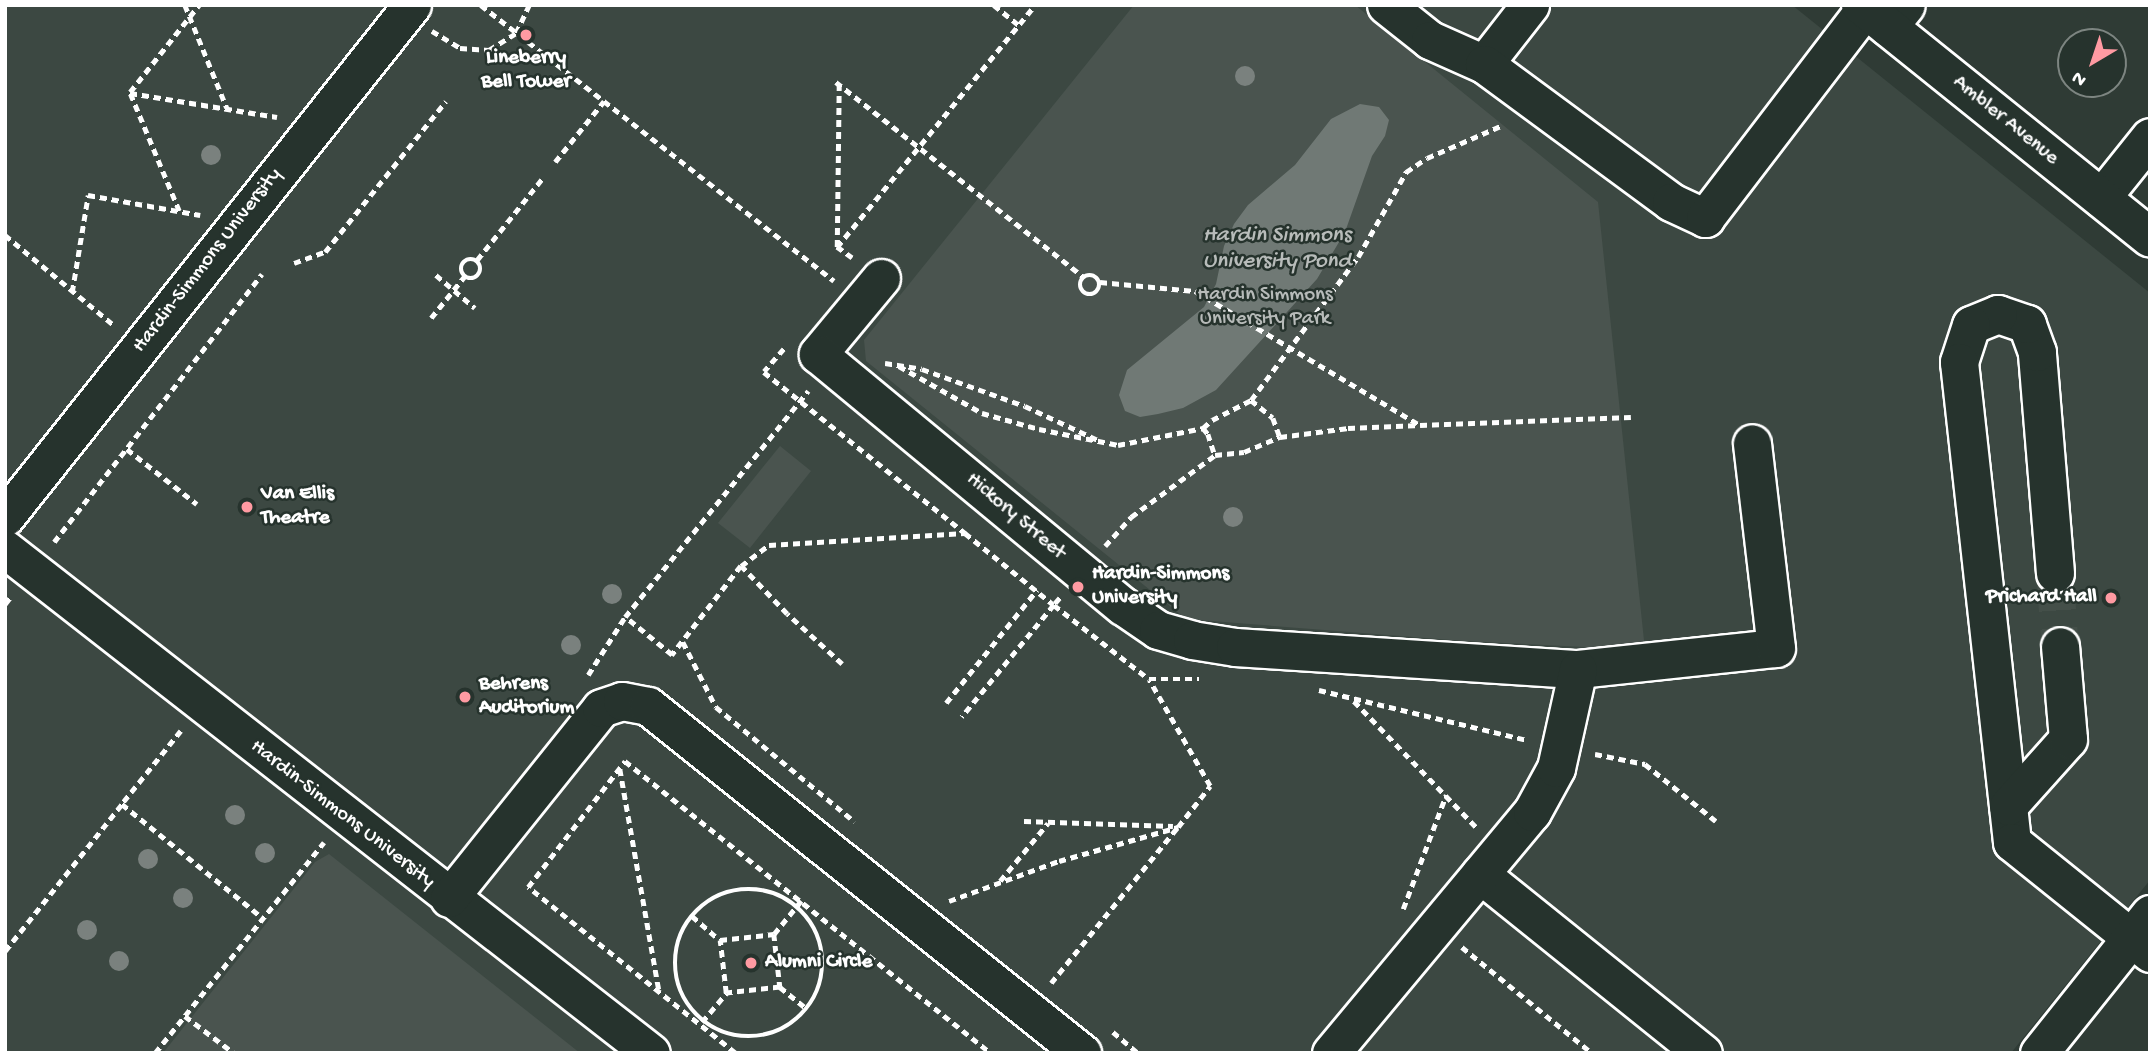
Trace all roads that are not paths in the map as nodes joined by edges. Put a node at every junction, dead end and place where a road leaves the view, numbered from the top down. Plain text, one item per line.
1 (1386, 5) edge
2 (1530, 5) edge
3 (1880, 12) edge
4 (420, 17) edge
5 (1484, 64) junction
6 (2150, 137) edge
7 (2101, 198) junction
8 (2150, 237) edge
9 (881, 278) dead end
10 (1752, 443) dead end
11 (5, 517) edge
12 (5, 549) edge
13 (2054, 573) tunnel mouth
14 (2060, 646) tunnel mouth
15 (1578, 669) junction
16 (2008, 806) junction
17 (1490, 863) junction
18 (449, 898) junction
19 (2143, 935) edge
20 (651, 1053) edge
21 (1082, 1053) edge
22 (1331, 1053) edge
23 (1703, 1053) edge
24 (2039, 1053) edge

1 - 5 street
2 - 5 street
3 - 5 street
3 - 7 main road, Ambler Avenue
4 - 11 street, Hardin-Simmons University
6 - 7 street
7 - 8 main road, Ambler Avenue
9 - 15 street, Hickory Street
10 - 15 street, Hickory Street
12 - 18 street, Hardin-Simmons University
13 - 16 street
14 - 16 street
15 - 17 street
16 - 19 street
17 - 22 street
17 - 23 street
18 - 20 street, Hardin-Simmons University
18 - 21 street, Hardin-Simmons University
19 - 24 street

